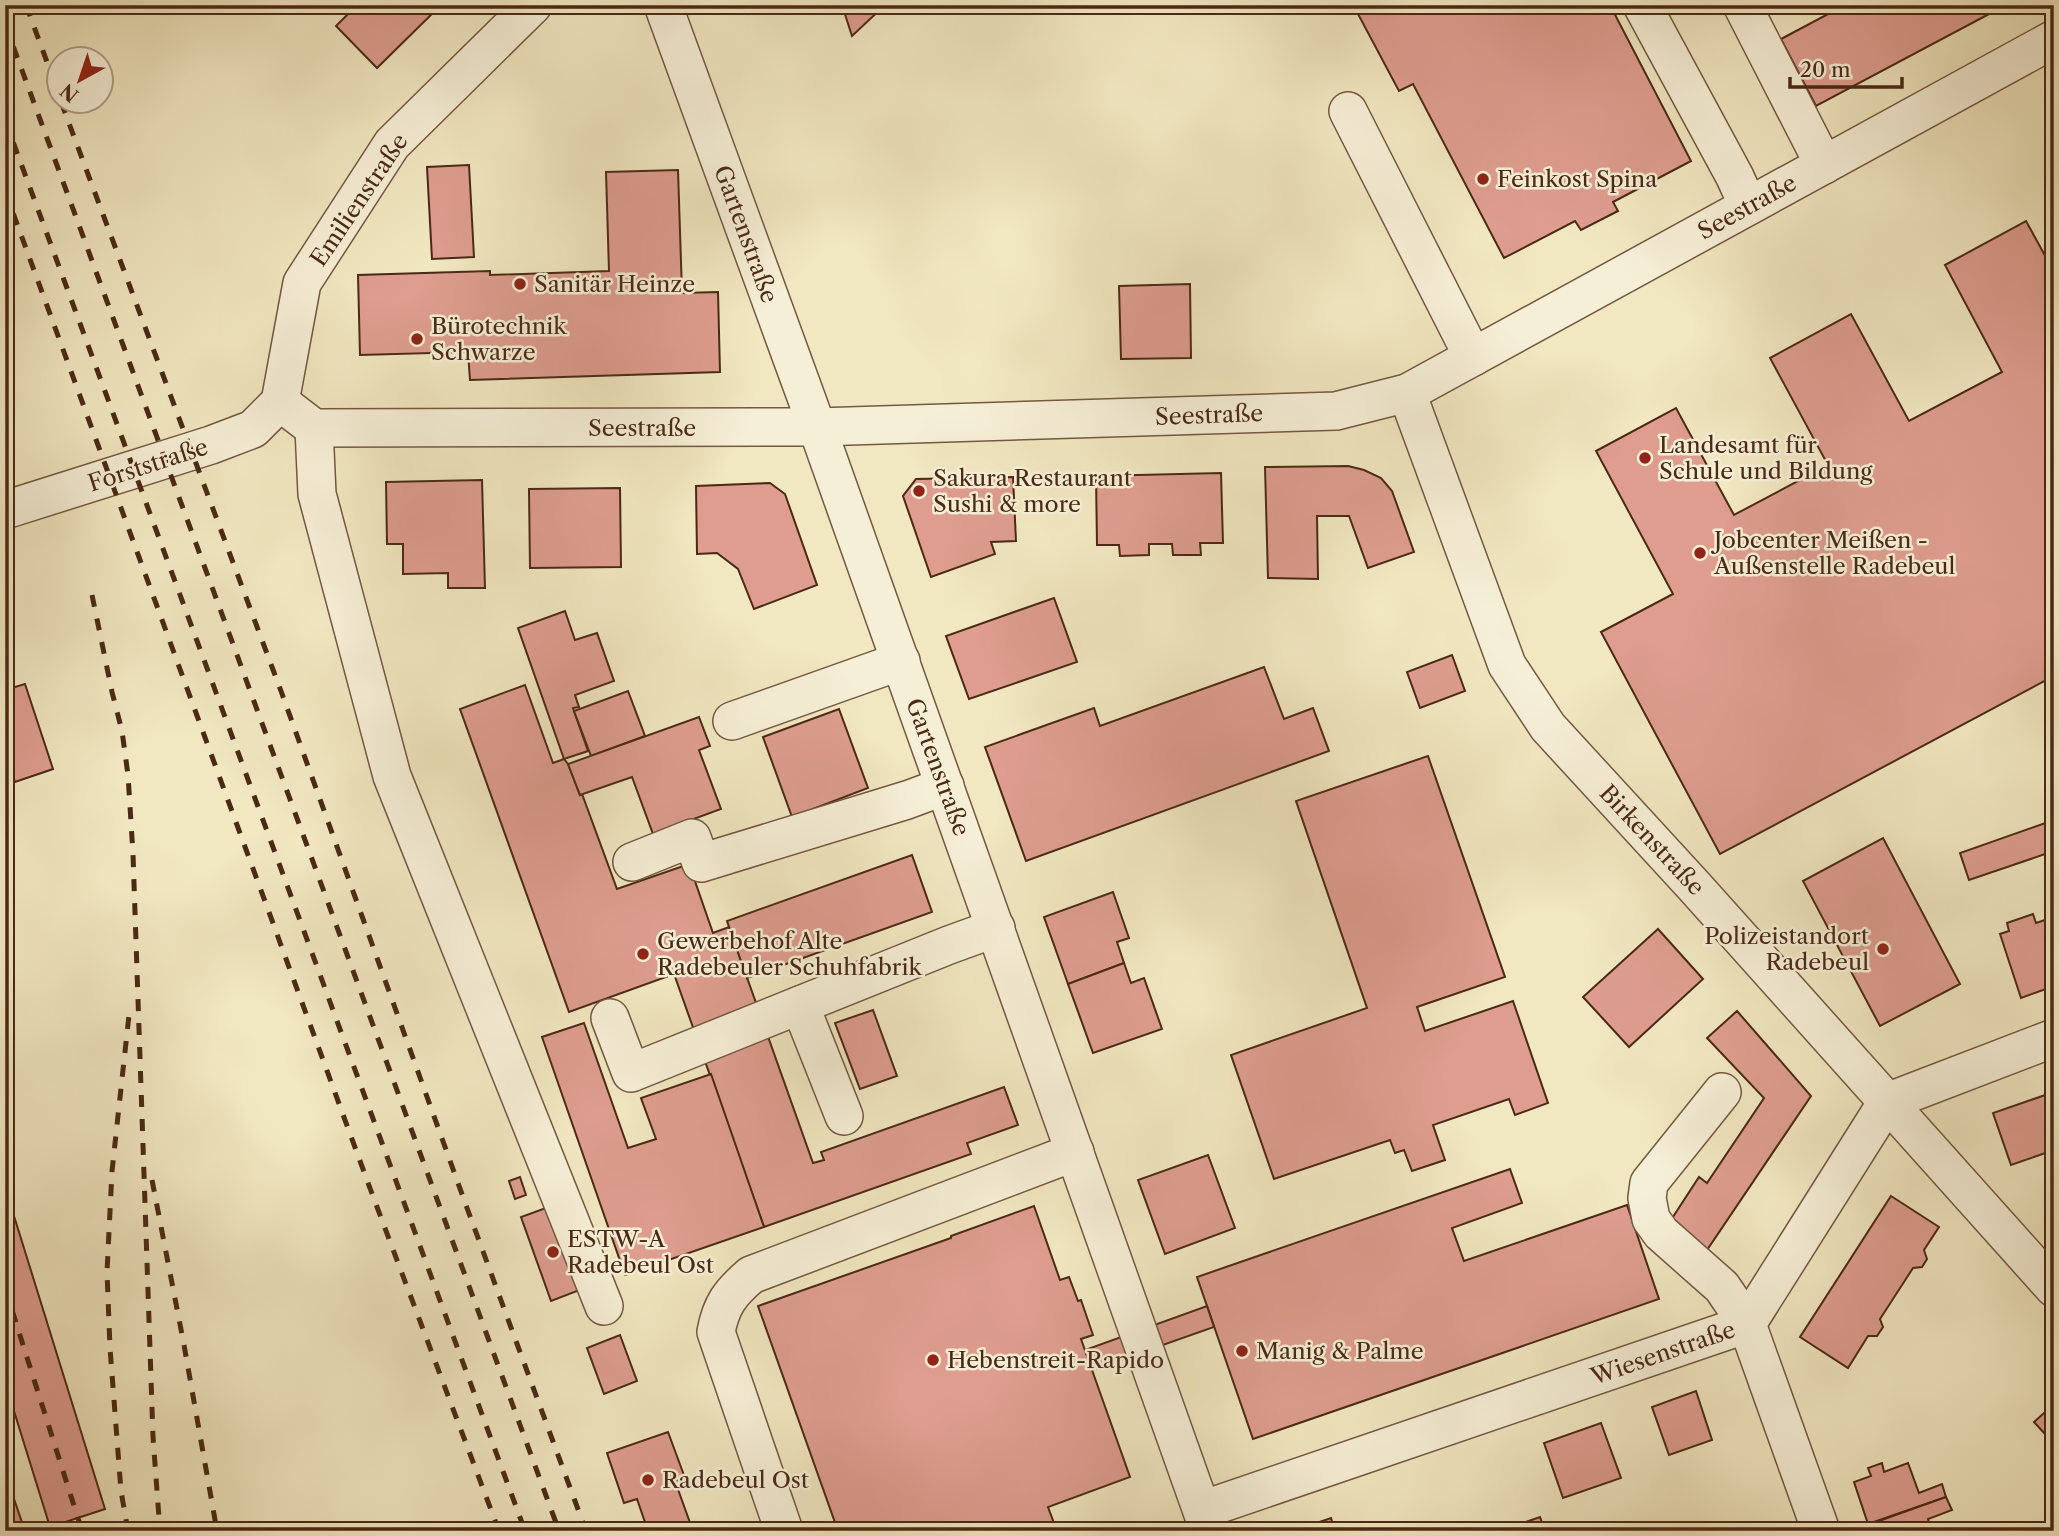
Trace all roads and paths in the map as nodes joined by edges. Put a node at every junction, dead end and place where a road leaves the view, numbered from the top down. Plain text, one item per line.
1 (533, 5) edge
2 (663, 5) edge
3 (1642, 5) edge
4 (1742, 5) edge
5 (2054, 39) edge
6 (1348, 111) dead end
7 (1824, 165) junction
8 (1748, 206) junction
9 (1473, 358) junction
10 (1407, 393) junction
11 (280, 401) junction
12 (817, 427) junction
13 (314, 428) junction
14 (5, 510) edge
15 (901, 661) junction
16 (732, 722) dead end
17 (945, 786) junction
18 (632, 862) dead end
19 (996, 928) junction
20 (800, 1005) junction
21 (610, 1018) dead end
22 (2054, 1038) edge
23 (1722, 1092) dead end
24 (1887, 1102) junction
25 (844, 1116) dead end
26 (1075, 1152) junction
27 (2054, 1289) edge
28 (604, 1306) dead end
29 (1747, 1324) junction
30 (1206, 1521) edge
31 (784, 1531) edge
32 (1821, 1531) edge

1 - 11 street, Emilienstraße
2 - 12 street, Gartenstraße
3 - 8 street
4 - 7 street
5 - 7 street, Seestraße
6 - 9 street
7 - 8 street, Seestraße
8 - 9 street, Seestraße
9 - 10 street, Seestraße
10 - 12 street, Seestraße
10 - 24 street, Birkenstraße
11 - 13 street
11 - 14 street, Forststraße
12 - 13 street, Seestraße
12 - 15 street, Gartenstraße
13 - 28 street
15 - 16 street
15 - 17 street, Gartenstraße
17 - 18 street
17 - 19 street, Gartenstraße
19 - 20 street
19 - 26 street, Gartenstraße
20 - 21 street
20 - 25 street
22 - 24 street
23 - 29 street
24 - 27 street, Birkenstraße
24 - 29 street, Wiesenstraße
26 - 30 street, Gartenstraße
26 - 31 street
29 - 30 street, Wiesenstraße
29 - 32 street

